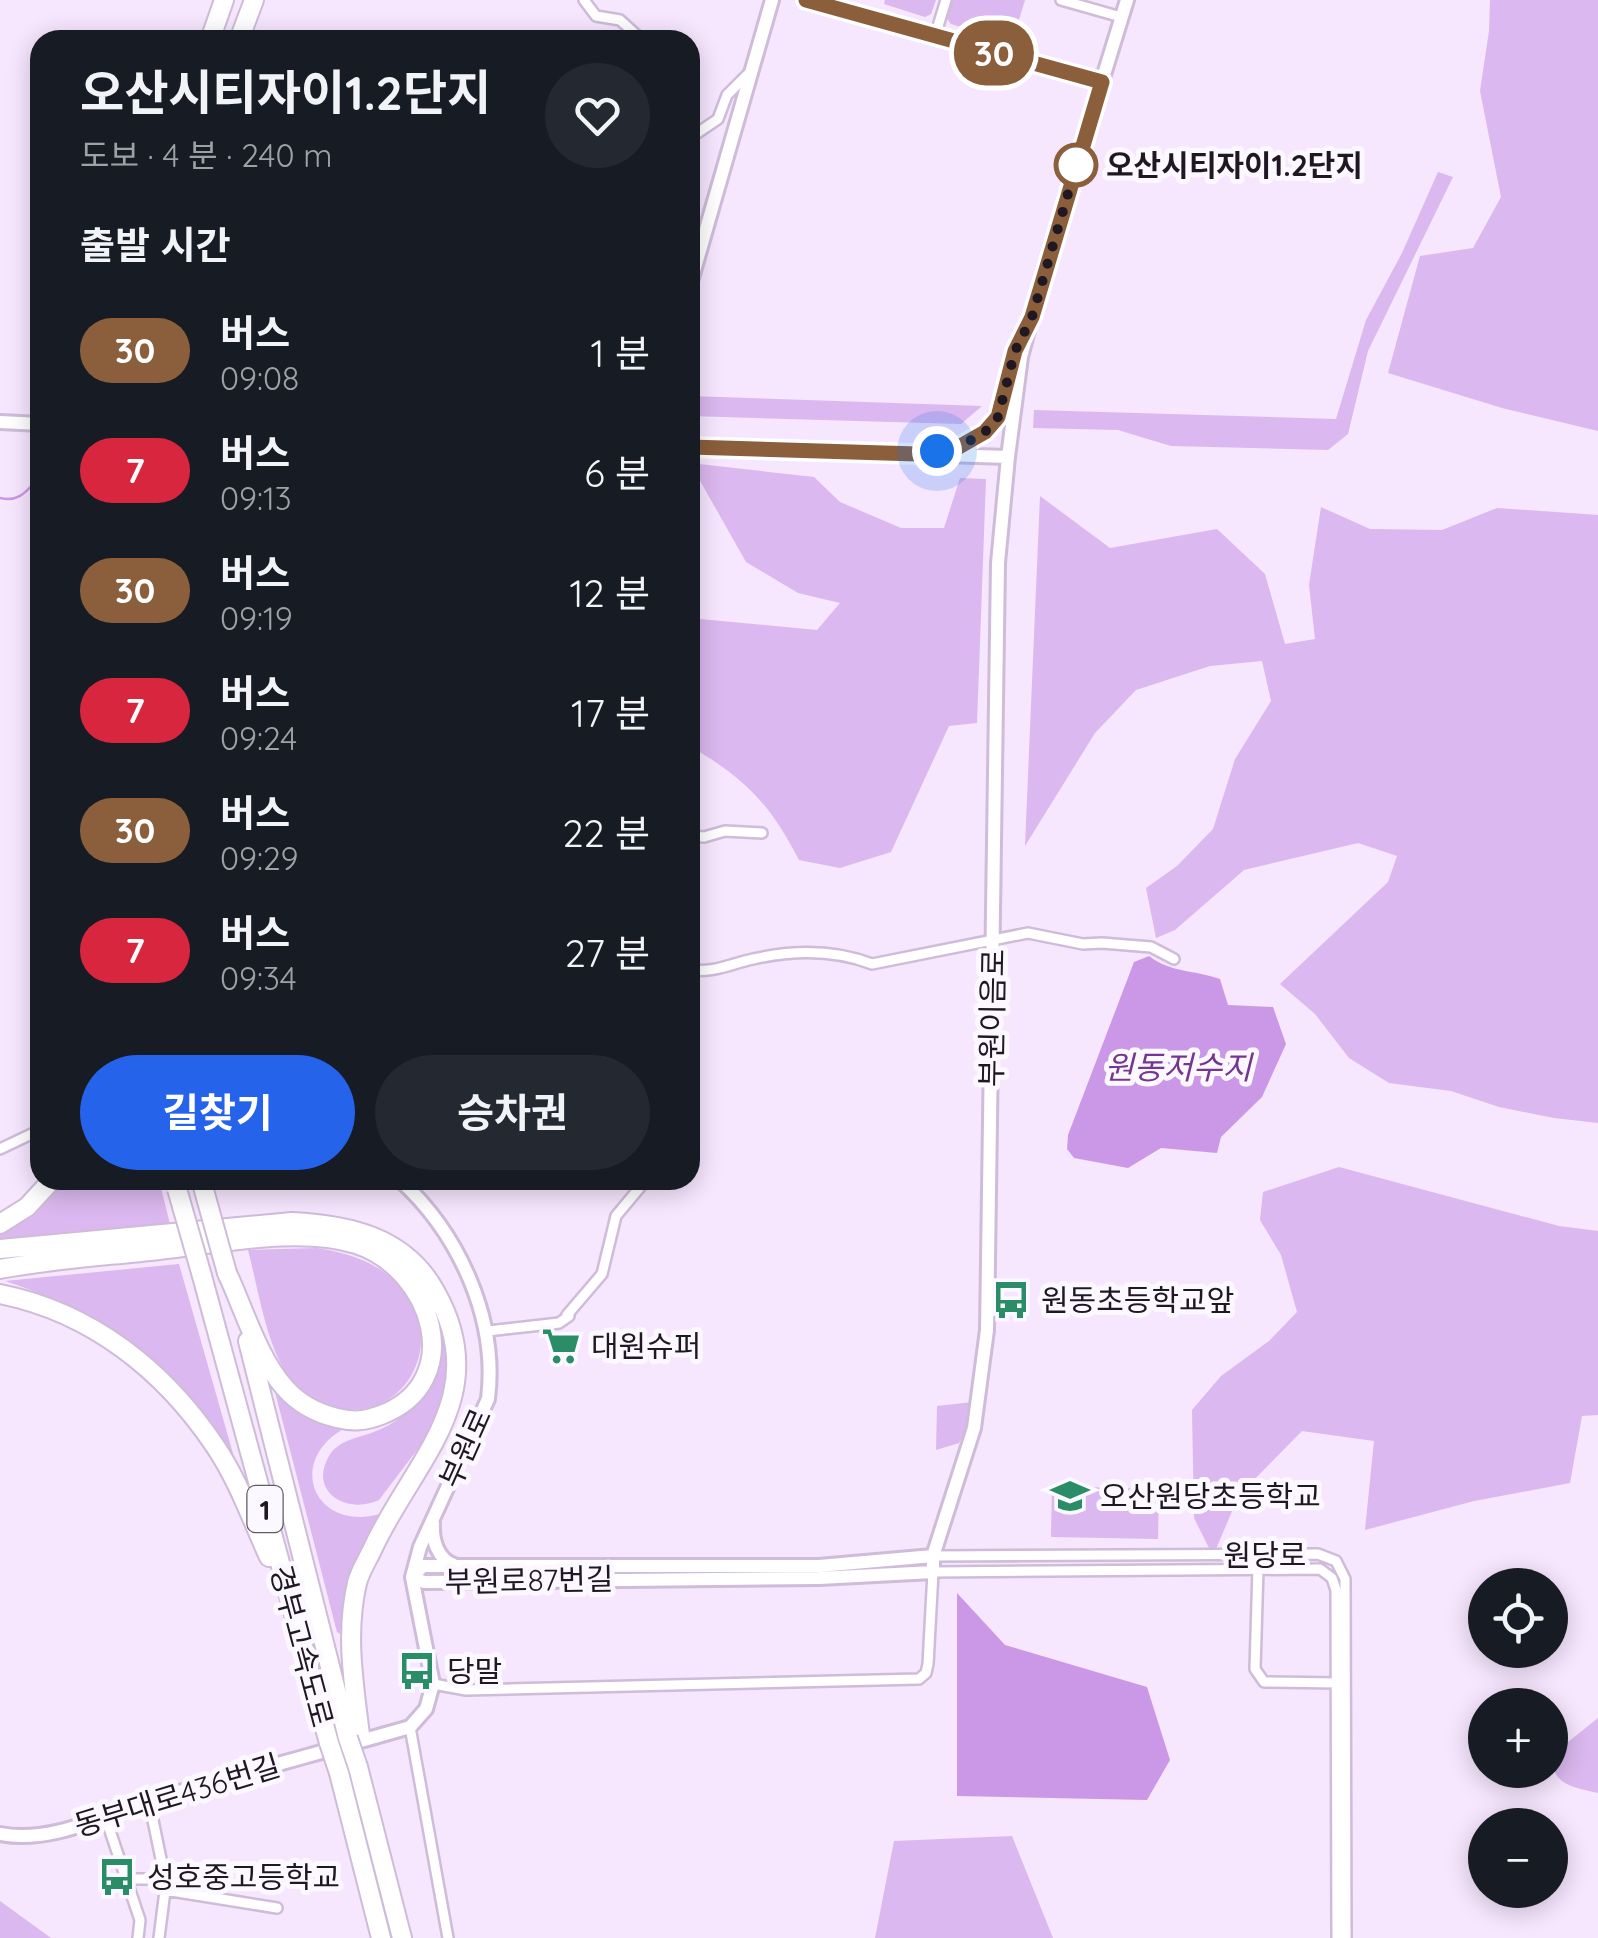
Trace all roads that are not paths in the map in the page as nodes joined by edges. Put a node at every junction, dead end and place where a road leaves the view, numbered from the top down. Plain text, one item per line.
1 (224, 0) edge
2 (254, 0) edge
3 (584, 0) edge
4 (772, 0) edge
5 (806, 0) edge
6 (946, 0) edge
7 (1061, 0) edge
8 (1126, 0) edge
9 (1122, 17) junction
10 (214, 30) edge
11 (244, 30) edge
12 (631, 30) edge
13 (935, 36) junction
14 (753, 69) junction
15 (1102, 82) junction
16 (700, 131) edge
17 (700, 251) edge
18 (1032, 317) junction
19 (0, 422) edge
20 (30, 424) edge
21 (700, 447) edge
22 (917, 454) junction
23 (1008, 457) junction
24 (762, 833) dead end
25 (700, 837) edge
26 (993, 938) junction
27 (1174, 959) dead end
28 (700, 970) edge
29 (30, 1134) edge
30 (0, 1148) edge
31 (43, 1190) edge
32 (178, 1190) edge
33 (203, 1190) edge
34 (409, 1190) edge
35 (638, 1190) edge
36 (0, 1224) edge
37 (0, 1249) edge
38 (0, 1270) edge
39 (227, 1272) junction
40 (0, 1294) edge
41 (488, 1331) junction
42 (434, 1517) junction
43 (933, 1556) junction
44 (457, 1566) junction
45 (1258, 1568) junction
46 (683, 1572) junction
47 (933, 1572) junction
48 (412, 1577) junction
49 (293, 1614) junction
50 (1341, 1683) junction
51 (434, 1684) junction
52 (410, 1728) junction
53 (354, 1736) junction
54 (149, 1802) junction
55 (105, 1816) junction
56 (0, 1834) edge
57 (128, 1879) junction
58 (165, 1884) junction
59 (278, 1908) dead end
60 (138, 1938) edge
61 (160, 1938) edge
62 (381, 1938) edge
63 (402, 1938) edge
64 (448, 1938) edge
65 (1337, 1938) edge
66 (1346, 1938) edge

1 - 10 highway
2 - 11 highway
3 - 12 street
4 - 14 street
5 - 13 street
6 - 13 street
7 - 9 street
8 - 9 street
9 - 15 street
13 - 15 street
14 - 16 street
14 - 17 street
15 - 18 street
18 - 22 street
18 - 23 street, 부원이음로
19 - 20 street
21 - 22 street
22 - 23 street
23 - 26 street, 부원이음로
24 - 25 street
26 - 27 street
26 - 28 street
26 - 43 street, 부원이음로
29 - 30 street
31 - 36 highway
32 - 49 highway, 경부고속도로 / 1, bridge
33 - 39 highway, 경부고속도로 / 1, bridge
34 - 41 street, 부원로
35 - 41 street
37 - 53 highway
38 - 39 highway
39 - 53 highway, 경부고속도로 / 1
40 - 49 highway
41 - 42 street, 부원로
42 - 44 street
42 - 48 street, 부원로
43 - 46 street, 부원로87번길
43 - 47 street, 부원이음로
43 - 50 street, 원당로
44 - 46 street, 부원로87번길
44 - 48 street, 부원로87번길
45 - 47 street, 원당로
45 - 50 street, 원당로
45 - 50 street
46 - 47 street, 부원로87번길
46 - 48 street, 부원로87번길
47 - 51 street
48 - 51 street
49 - 62 highway, 경부고속도로 / 1, bridge
50 - 65 street, 원당로
50 - 66 street, 원당로
51 - 52 street
52 - 54 street, 동부대로436번길
52 - 64 street
53 - 63 highway
54 - 55 street, 동부대로436번길
54 - 58 street
55 - 56 street, 동부대로436번길
55 - 57 street
57 - 58 street
57 - 60 street
58 - 59 street
58 - 61 street

